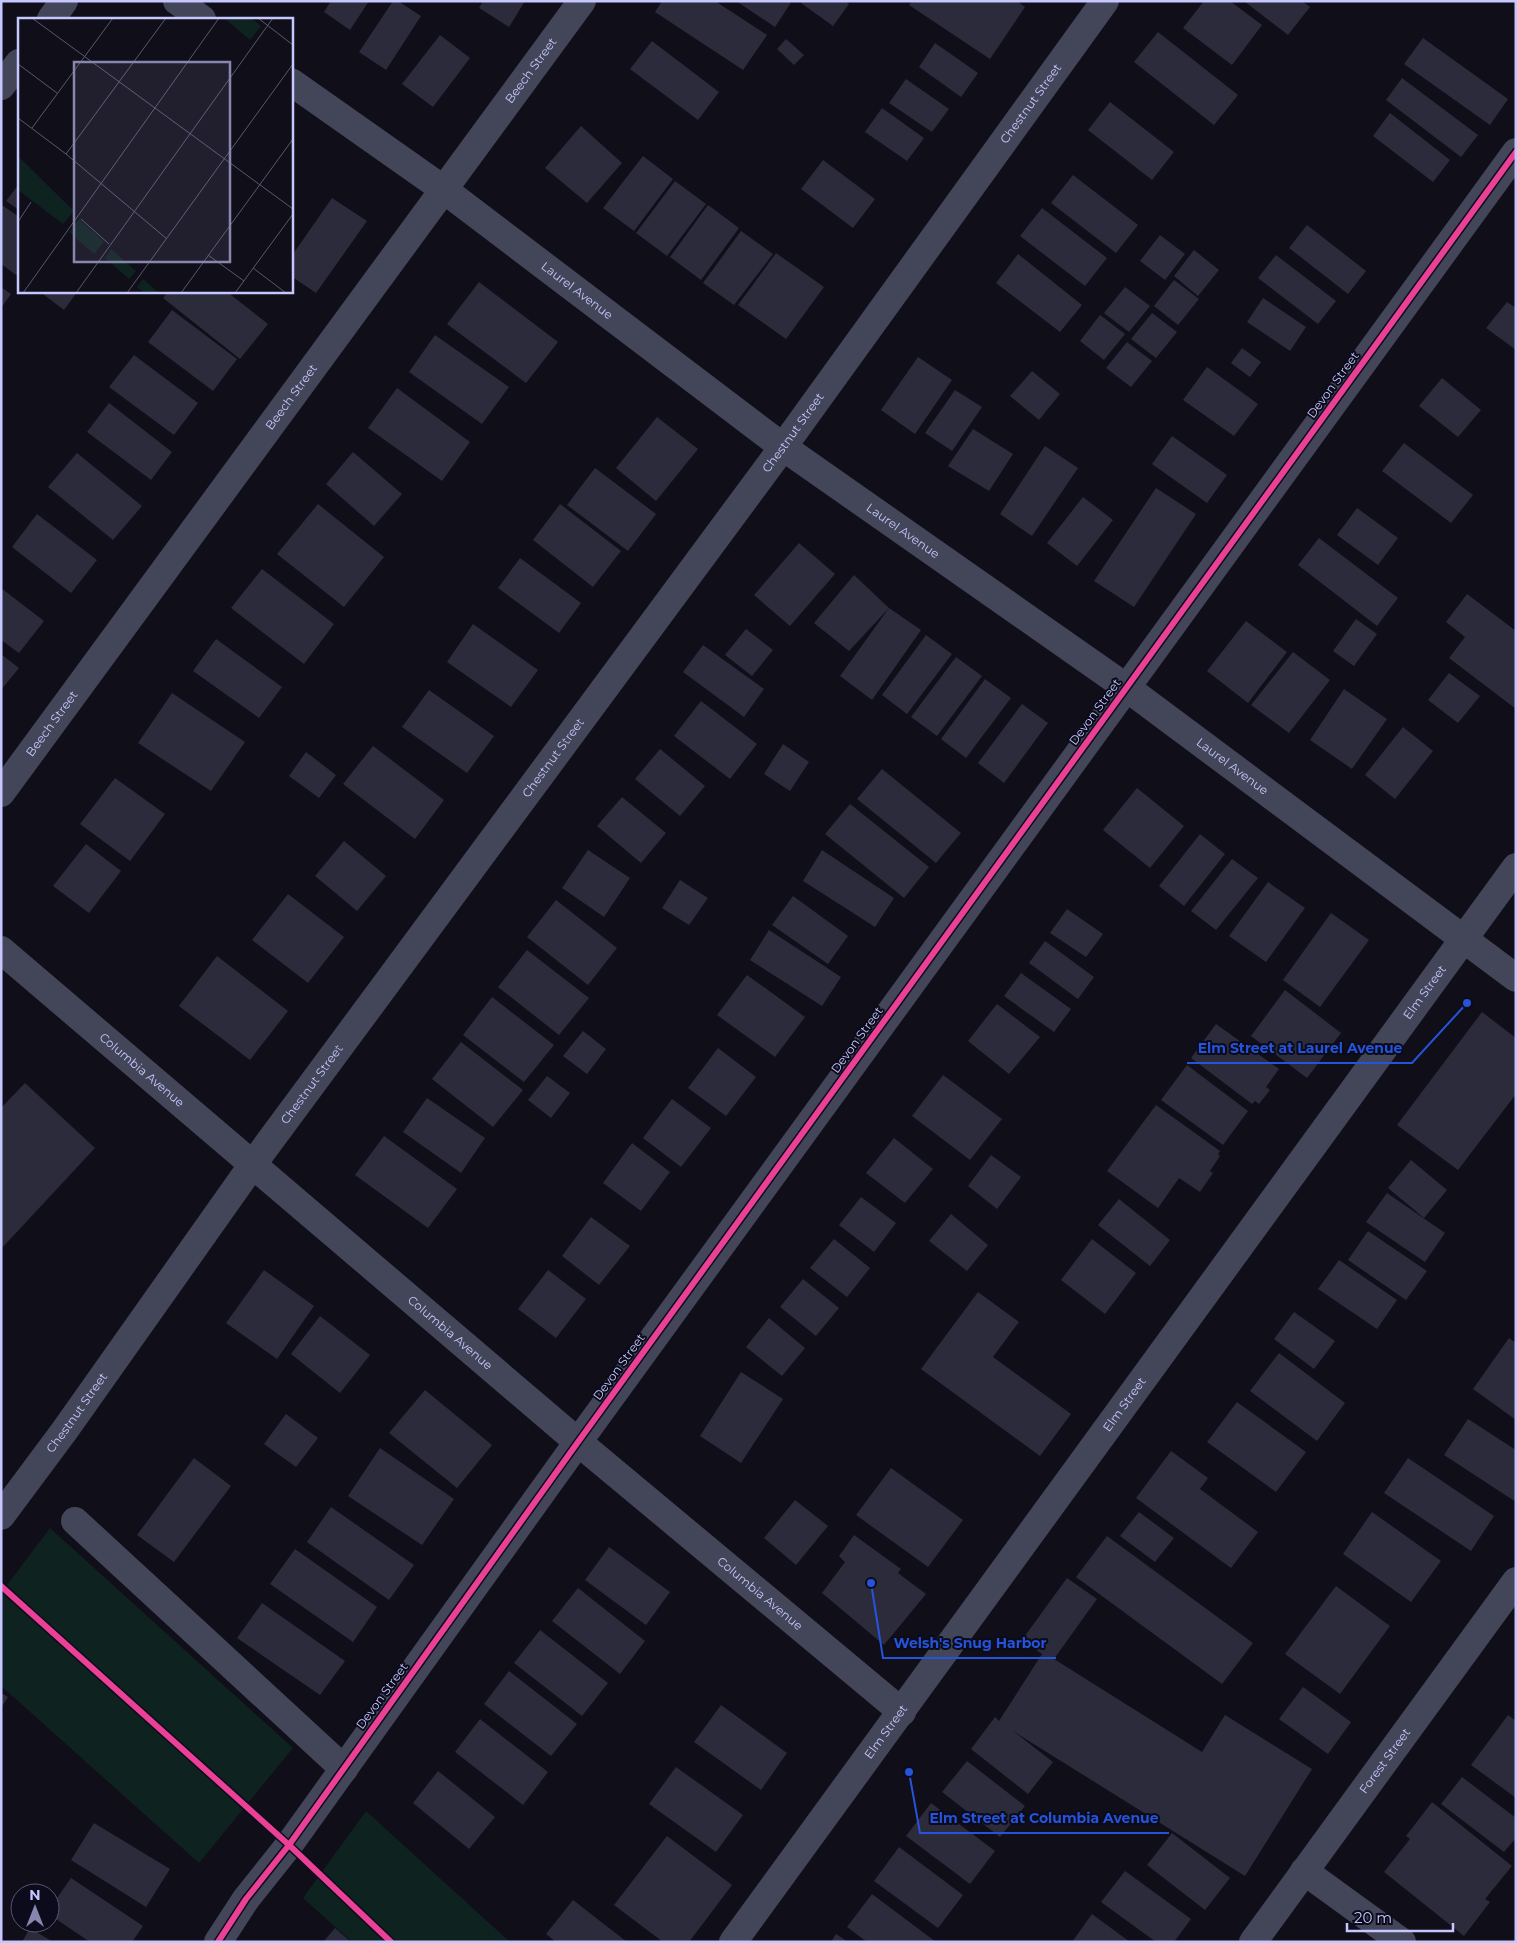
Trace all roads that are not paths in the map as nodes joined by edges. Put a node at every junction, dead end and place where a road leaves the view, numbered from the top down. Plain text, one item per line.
1 (64, 1) edge
2 (177, 1) edge
3 (582, 1) edge
4 (1105, 1) edge
5 (52, 18) edge
6 (201, 18) edge
7 (18, 64) edge
8 (292, 83) edge
9 (1, 86) edge
10 (1516, 152) edge
11 (443, 189) junction
12 (783, 447) junction
13 (1127, 688) junction
14 (1, 793) edge
15 (1516, 867) edge
16 (1464, 940) junction
17 (1, 950) edge
18 (1516, 978) edge
19 (253, 1164) junction
20 (578, 1442) junction
21 (1, 1516) edge
22 (75, 1521) dead end
23 (1516, 1582) edge
24 (902, 1712) junction
25 (344, 1769) junction
26 (1304, 1871) junction
27 (218, 1942) edge
28 (733, 1942) edge
29 (1253, 1942) edge
30 (1402, 1942) edge

1 - 5 street
2 - 6 street
3 - 11 street, Beech Street
4 - 12 street, Chestnut Street
7 - 9 street
8 - 11 street, Laurel Avenue
10 - 13 street, Devon Street
11 - 12 street, Laurel Avenue
11 - 14 street, Beech Street
12 - 13 street, Laurel Avenue
12 - 19 street, Chestnut Street
13 - 16 street, Laurel Avenue
13 - 20 street, Devon Street
15 - 16 street, Elm Street
16 - 18 street, Laurel Avenue
16 - 24 street, Elm Street
17 - 19 street, Columbia Avenue
19 - 20 street, Columbia Avenue
19 - 21 street, Chestnut Street
20 - 24 street, Columbia Avenue
20 - 25 street, Devon Street
22 - 25 street
23 - 26 street, Forest Street
24 - 28 street, Elm Street
25 - 27 street, Devon Street
26 - 29 street, Forest Street
26 - 30 street

